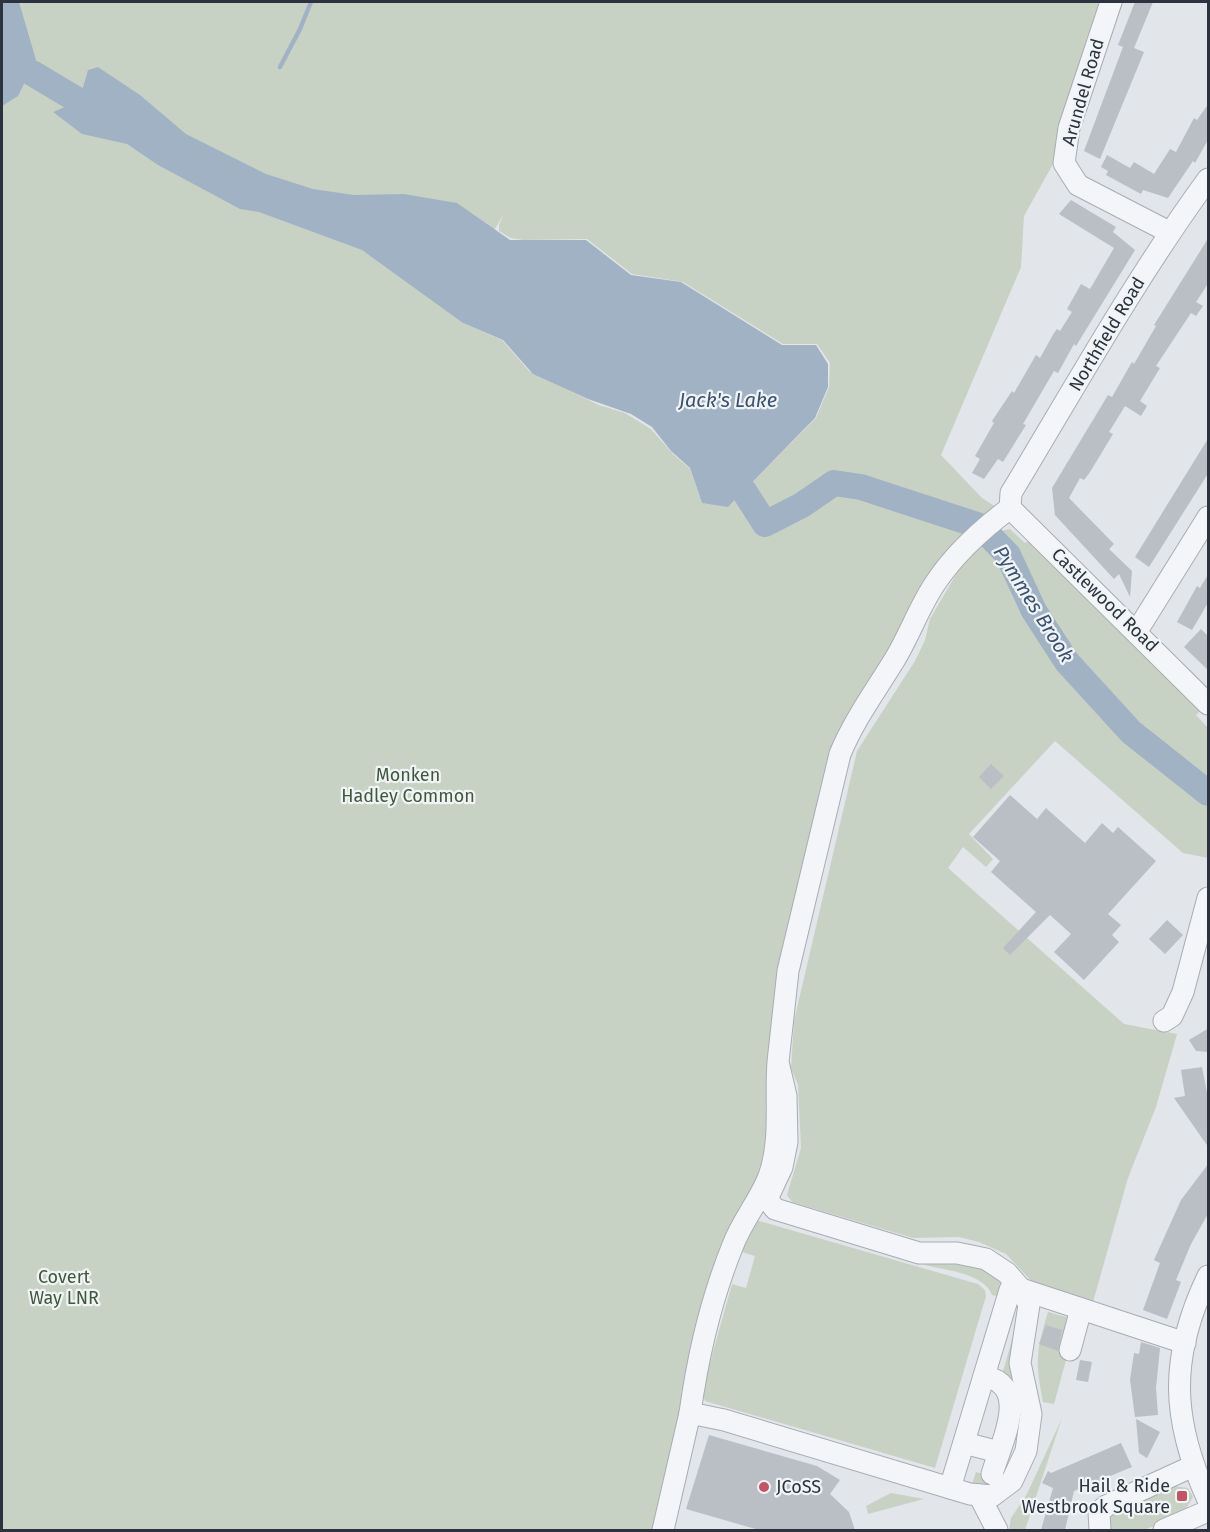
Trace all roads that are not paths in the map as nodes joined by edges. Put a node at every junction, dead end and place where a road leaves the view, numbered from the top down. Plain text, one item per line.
1 (1111, 2) edge
2 (1209, 179) edge
3 (1169, 232) junction
4 (1010, 501) junction
5 (1209, 517) edge
6 (1137, 631) junction
7 (1209, 704) edge
8 (1209, 898) edge
9 (1164, 1021) dead end
10 (778, 1062) junction
11 (1209, 1276) edge
12 (1021, 1289) junction
13 (1081, 1309) junction
14 (1185, 1343) junction
15 (1070, 1350) dead end
16 (984, 1376) junction
17 (690, 1413) junction
18 (964, 1443) junction
19 (999, 1452) junction
20 (1193, 1467) junction
21 (992, 1474) dead end
22 (950, 1488) junction
23 (980, 1495) junction
24 (1209, 1500) edge
25 (1209, 1511) edge
26 (663, 1530) edge
27 (997, 1530) edge
28 (1100, 1530) edge
29 (1164, 1530) edge

1 - 3 street, Arundel Road
2 - 3 street, Northfield Road
3 - 4 street, Northfield Road
4 - 6 street, Castlewood Road
4 - 10 street
5 - 6 street
6 - 7 street, Castlewood Road
8 - 9 street
10 - 12 street
10 - 17 street
11 - 14 street
12 - 13 street
12 - 16 street
12 - 23 street
13 - 14 street
13 - 15 street
14 - 20 street
16 - 18 street
16 - 19 street
17 - 22 street
17 - 26 street
18 - 19 street
18 - 22 street
19 - 21 street
20 - 24 street
20 - 28 street
22 - 23 street
23 - 27 street
25 - 29 street

